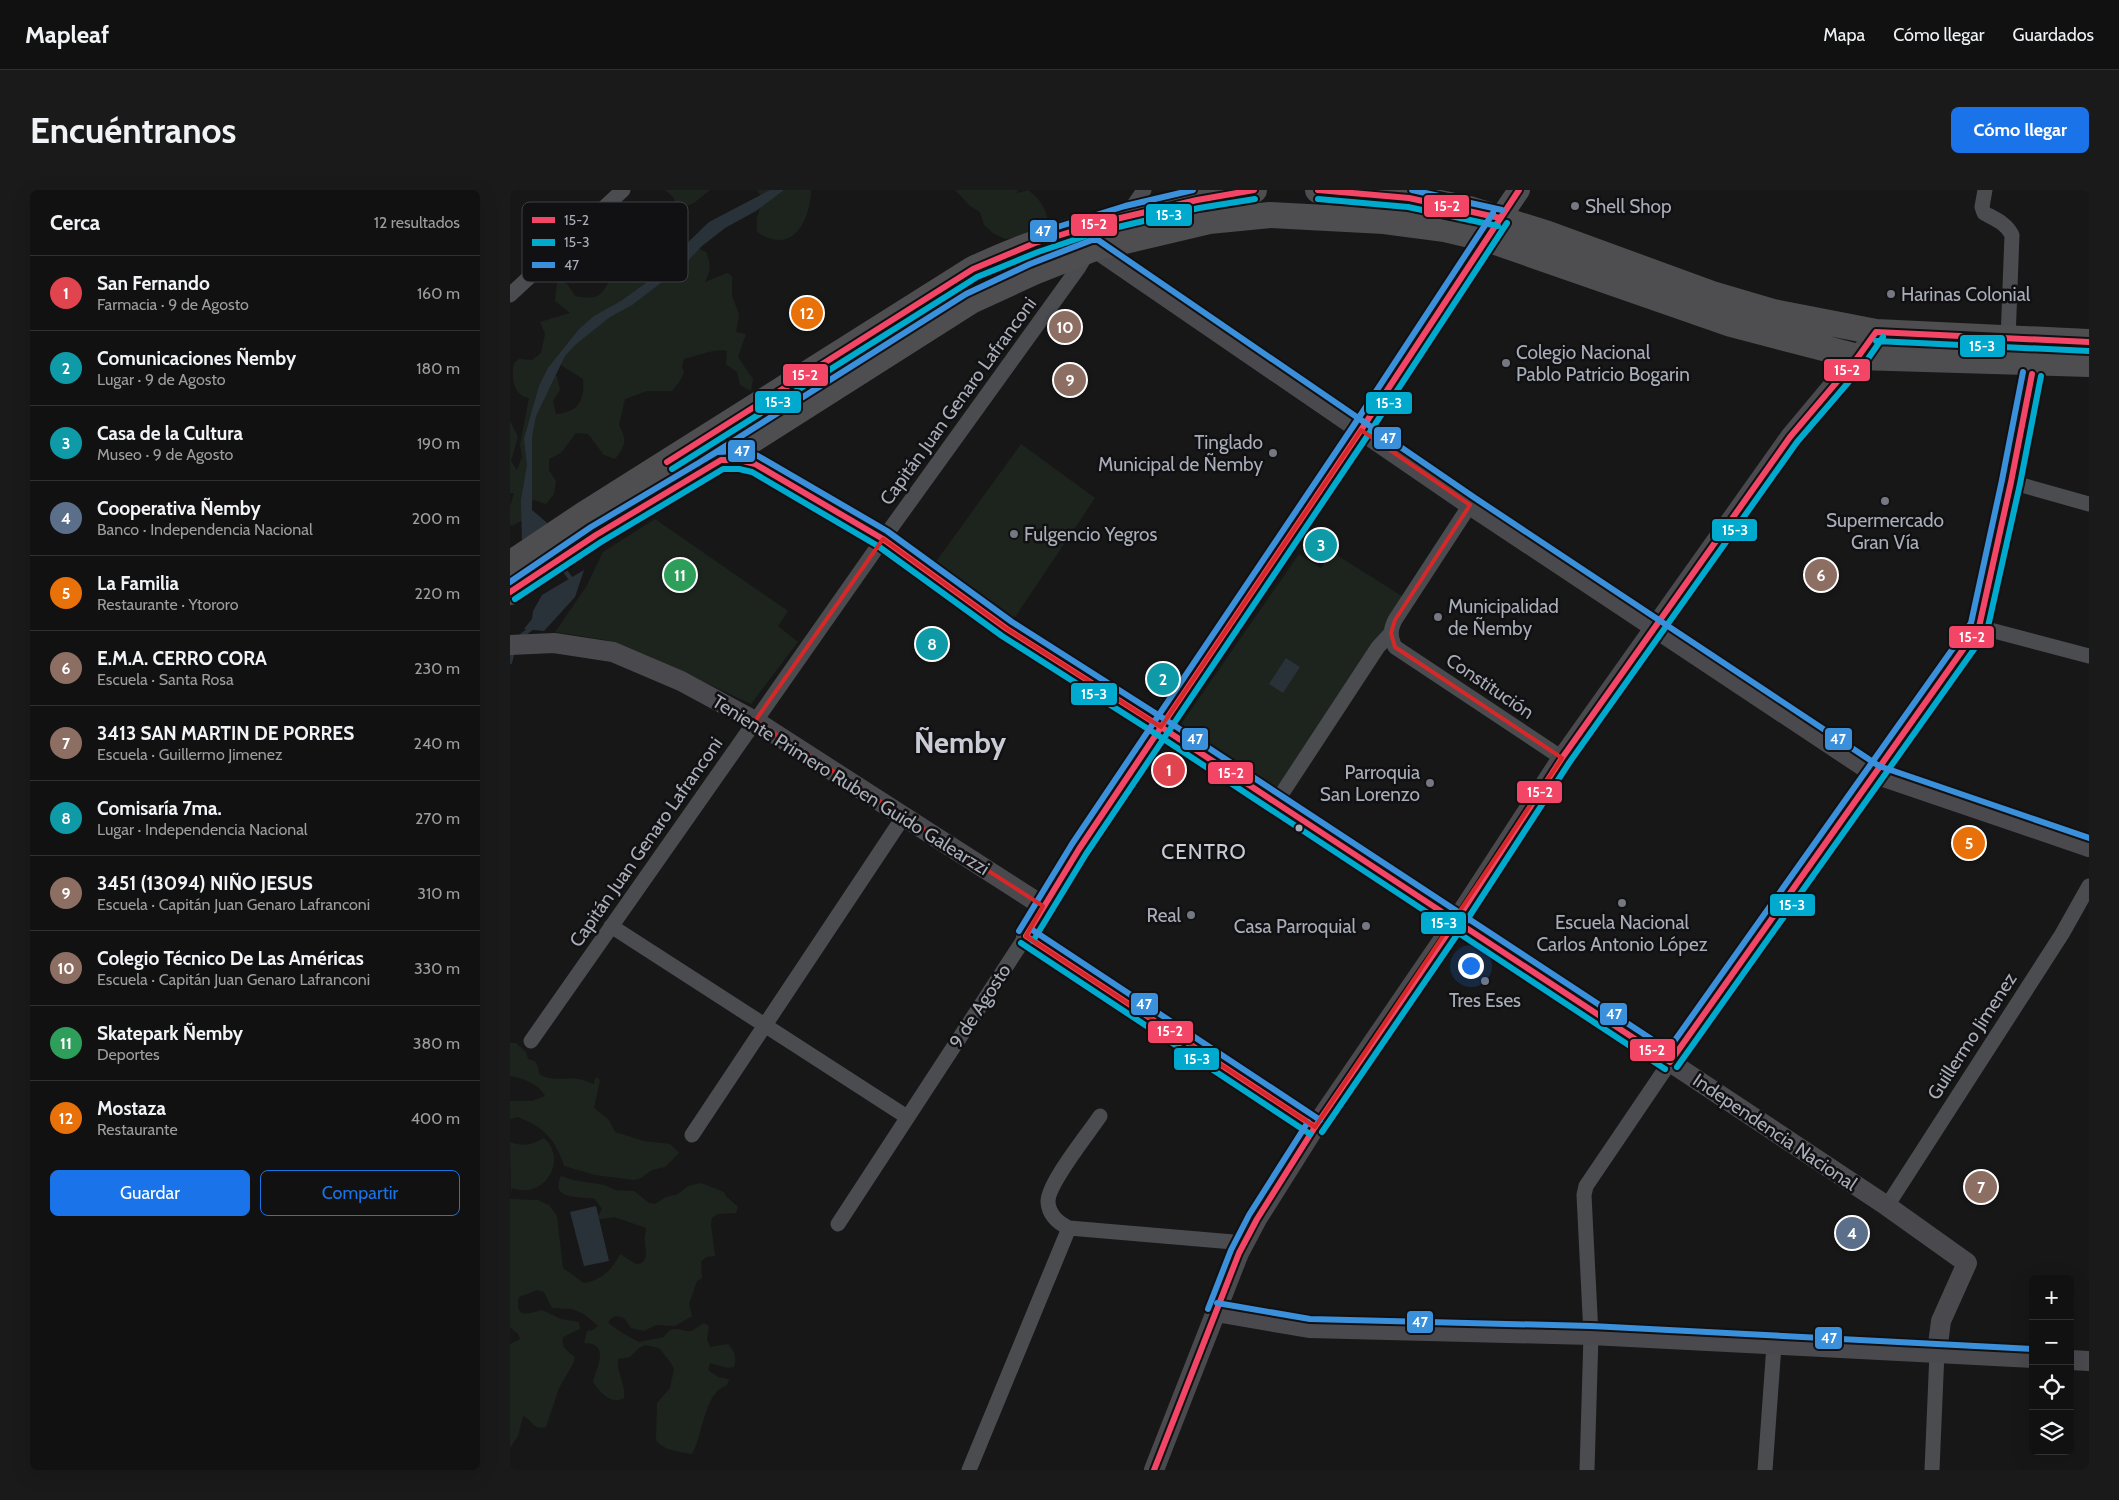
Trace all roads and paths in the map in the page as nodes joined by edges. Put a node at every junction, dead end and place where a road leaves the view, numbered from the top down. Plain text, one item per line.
1 (623, 190) edge
2 (1144, 190) edge
3 (1254, 190) edge
4 (1318, 190) edge
5 (1519, 190) edge
6 (1986, 190) edge
7 (1406, 194) edge
8 (610, 202) edge
9 (1128, 214) junction
10 (1493, 228) junction
11 (1092, 249) junction
12 (524, 282) edge
13 (510, 295) edge
14 (1876, 332) junction
15 (2008, 339) junction
16 (2089, 342) edge
17 (1858, 357) junction
18 (2040, 362) junction
19 (2089, 364) edge
20 (1361, 430) junction
21 (721, 460) junction
22 (2011, 482) junction
23 (2089, 504) edge
24 (1470, 505) junction
25 (588, 526) junction
26 (883, 539) junction
27 (513, 581) edge
28 (1979, 627) junction
29 (1655, 628) junction
30 (1393, 640) junction
31 (510, 645) edge
32 (2089, 656) edge
33 (755, 721) junction
34 (1161, 727) junction
35 (1562, 758) junction
36 (1874, 774) junction
37 (1275, 804) junction
38 (904, 816) junction
39 (2089, 847) edge
40 (2089, 886) edge
41 (1043, 906) junction
42 (1456, 921) junction
43 (612, 926) junction
44 (1026, 936) junction
45 (764, 1023) junction
46 (531, 1041) dead end
47 (1670, 1062) junction
48 (1100, 1116) dead end
49 (907, 1117) junction
50 (1315, 1127) junction
51 (692, 1135) dead end
52 (1887, 1206) junction
53 (838, 1224) dead end
54 (1068, 1228) junction
55 (1244, 1243) junction
56 (1216, 1312) junction
57 (1591, 1335) junction
58 (1774, 1345) junction
59 (1937, 1352) junction
60 (2029, 1358) edge
61 (2074, 1360) edge
62 (2089, 1361) edge
63 (969, 1470) edge
64 (1154, 1470) edge
65 (1587, 1470) edge
66 (1765, 1470) edge
67 (1932, 1470) edge

1 - 8 street
2 - 9 street
3 - 9 highway
4 - 7 highway
5 - 10 main road
6 - 15 street
7 - 10 highway
9 - 25 highway
10 - 11 highway
10 - 14 highway
10 - 17 highway
10 - 20 street, 9 de Agosto
11 - 20 street
11 - 21 highway
11 - 26 street, Capitán Juan Genaro Lafranconi
12 - 13 street
14 - 15 highway
14 - 17 street
15 - 16 highway
17 - 18 highway
17 - 29 street
18 - 19 highway
18 - 22 street
20 - 24 street
20 - 34 street, 9 de Agosto
21 - 25 highway
21 - 26 street, Independencia Nacional
22 - 23 street
22 - 28 street
24 - 29 street
24 - 30 street
25 - 27 highway
26 - 33 street, Capitán Juan Genaro Lafranconi
26 - 34 street, Independencia Nacional
28 - 32 street
28 - 36 street
29 - 35 street
29 - 36 street
30 - 35 street, Constitución
30 - 37 street
31 - 33 street, Teniente Primero Ruben Guido Galearzzi
33 - 38 street, Teniente Primero Ruben Guido Galearzzi
33 - 43 street, Capitán Juan Genaro Lafranconi
34 - 37 street, Independencia Nacional
34 - 41 street, 9 de Agosto
35 - 42 street
36 - 39 street
36 - 47 street
37 - 42 street, Independencia Nacional
38 - 41 street, Teniente Primero Ruben Guido Galearzzi
38 - 45 street
40 - 52 street, Guillermo Jimenez
41 - 44 street, 9 de Agosto
42 - 47 street, Independencia Nacional
42 - 50 street
43 - 45 street
43 - 46 street, Capitán Juan Genaro Lafranconi
44 - 49 street, 9 de Agosto
44 - 50 street
45 - 49 street
45 - 51 street
47 - 52 street, Independencia Nacional
47 - 57 street
48 - 54 street
49 - 53 street, 9 de Agosto
50 - 55 street
52 - 59 street, Independencia Nacional
54 - 55 street
54 - 63 street
55 - 56 street
56 - 57 street
56 - 64 street
57 - 58 street
57 - 65 street
58 - 59 street
58 - 66 street
59 - 60 street
59 - 67 street, Independencia Nacional
61 - 62 street

